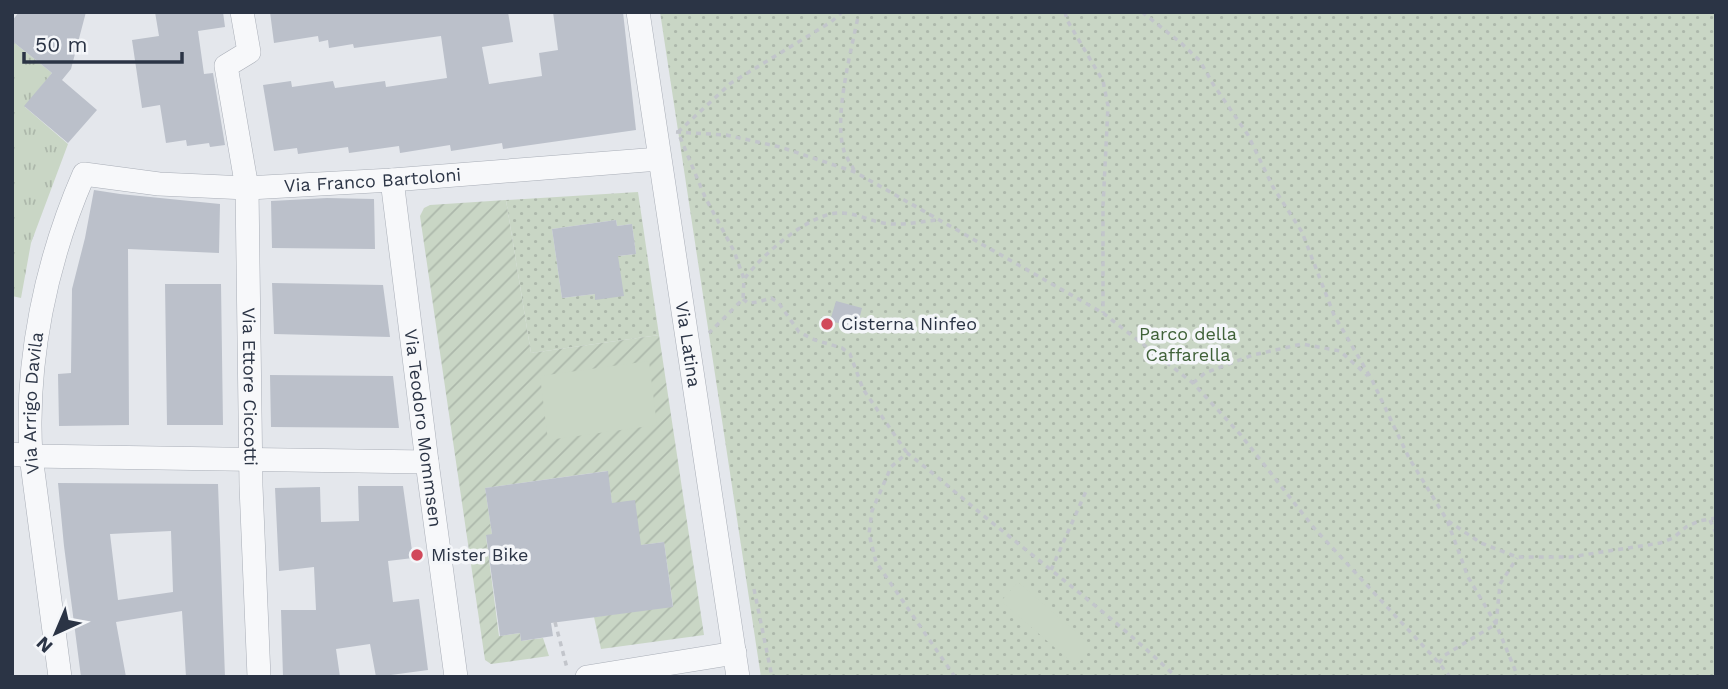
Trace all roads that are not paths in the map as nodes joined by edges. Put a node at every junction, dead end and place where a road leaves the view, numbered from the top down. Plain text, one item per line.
1 (242, 12) edge
2 (638, 12) edge
3 (659, 159) junction
4 (84, 174) joint
5 (392, 180) junction
6 (247, 188) junction
7 (22, 455) edge
8 (250, 459) junction
9 (427, 462) junction
10 (735, 653) junction
11 (60, 677) edge
12 (259, 677) edge
13 (456, 677) edge
14 (587, 677) edge
15 (738, 677) edge

1 - 6 street, Via Ettore Ciccotti
2 - 3 street, Via Latina
3 - 5 street, Via Franco Bartoloni
3 - 10 street, Via Latina
4 - 6 street, Via Franco Bartoloni
4 - 7 street, Via Arrigo Davila
5 - 6 street, Via Franco Bartoloni
5 - 9 street, Via Teodoro Mommsen
6 - 8 street, Via Ettore Ciccotti
7 - 8 street
7 - 11 street, Via Arrigo Davila
8 - 9 street
8 - 12 street, Via Ettore Ciccotti
9 - 13 street, Via Teodoro Mommsen
10 - 14 street
10 - 15 street, Via Latina

